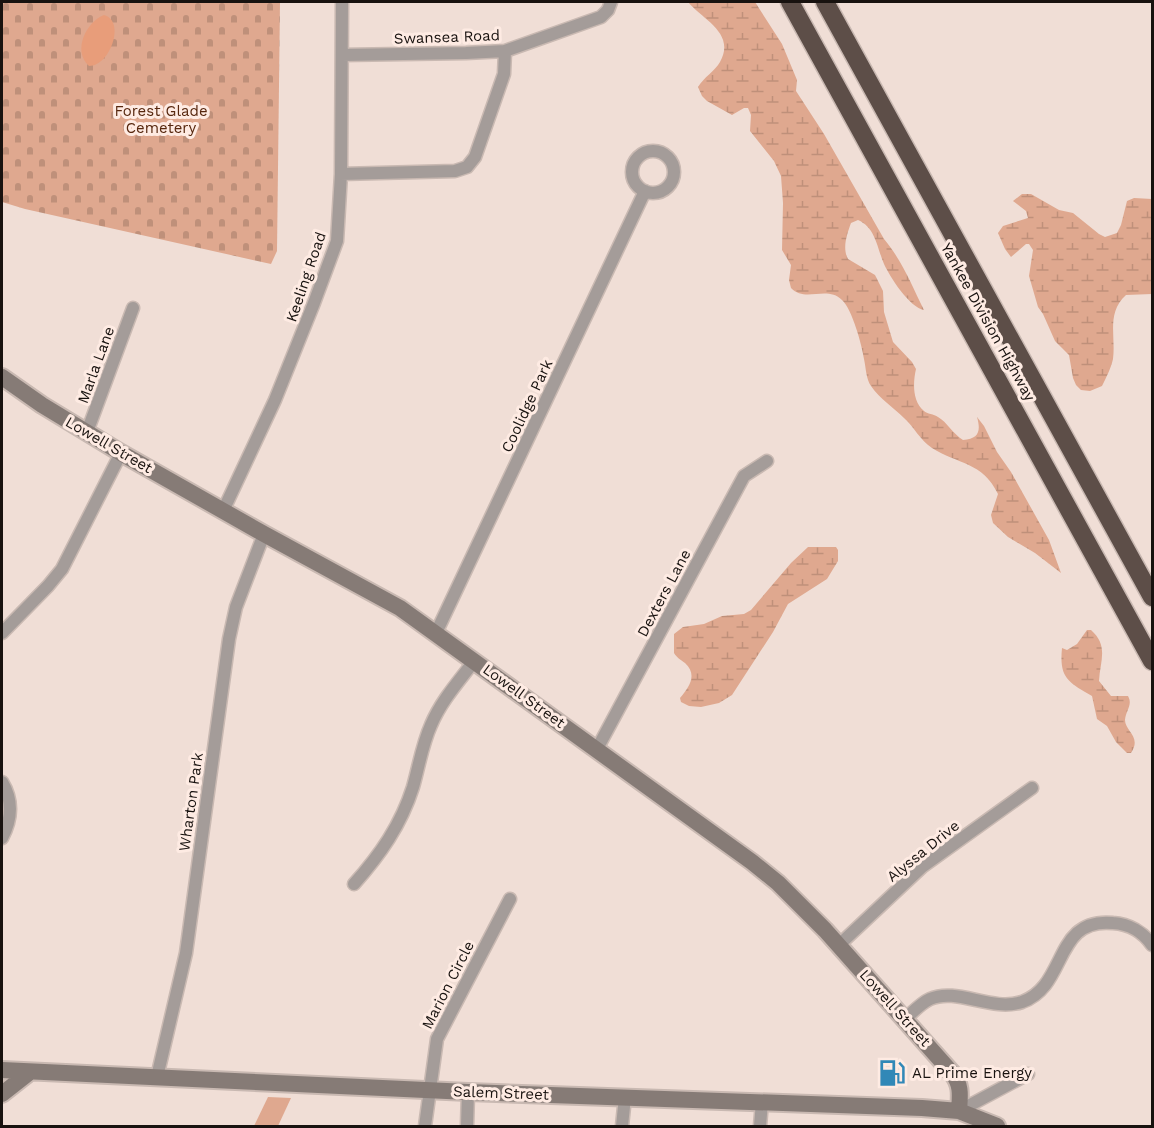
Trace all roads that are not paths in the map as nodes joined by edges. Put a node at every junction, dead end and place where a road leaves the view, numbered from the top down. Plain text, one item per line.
1 (342, 2) edge
2 (611, 2) edge
3 (790, 2) edge
4 (825, 2) edge
5 (505, 51) junction
6 (342, 54) junction
7 (341, 174) junction
8 (645, 191) dead end
9 (133, 308) dead end
10 (2, 377) edge
11 (87, 432) junction
12 (121, 453) junction
13 (767, 461) dead end
14 (223, 511) junction
15 (264, 534) junction
16 (1152, 597) edge
17 (2, 633) edge
18 (436, 633) junction
19 (475, 660) junction
20 (1152, 661) edge
21 (597, 749) junction
22 (2, 782) edge
23 (1032, 788) dead end
24 (2, 838) edge
25 (354, 884) dead end
26 (510, 899) dead end
27 (839, 945) junction
28 (1152, 945) edge
29 (905, 1019) junction
30 (2, 1070) edge
31 (30, 1072) junction
32 (1028, 1074) dead end
33 (157, 1077) junction
34 (3, 1090) edge
35 (429, 1090) junction
36 (468, 1092) junction
37 (625, 1097) junction
38 (762, 1102) junction
39 (959, 1111) junction
40 (424, 1126) edge
41 (467, 1126) edge
42 (622, 1126) edge
43 (760, 1126) edge
44 (997, 1126) edge

1 - 6 street, Keeling Road
2 - 5 street, Swansea Road
3 - 20 highway, Yankee Division Highway
4 - 16 highway, Yankee Division Highway
5 - 6 street, Swansea Road
5 - 7 street
6 - 7 street, Keeling Road
7 - 14 street, Keeling Road
8 - 18 street, Coolidge Park
9 - 11 street, Marla Lane
10 - 11 main road, Lowell Street
11 - 12 main road, Lowell Street
12 - 14 main road, Lowell Street
12 - 17 street
13 - 21 street, Dexters Lane
14 - 15 main road, Lowell Street
15 - 18 main road, Lowell Street
15 - 33 street, Wharton Park
18 - 19 main road, Lowell Street
19 - 21 main road, Lowell Street
19 - 25 street
21 - 27 main road, Lowell Street
22 - 24 street
23 - 27 street, Alyssa Drive
26 - 35 street, Marion Circle
27 - 29 main road, Lowell Street
28 - 29 street
29 - 39 main road, Lowell Street
30 - 31 main road, Salem Street
31 - 33 main road, Salem Street
31 - 34 main road
32 - 39 street
33 - 35 main road, Salem Street
35 - 36 main road, Salem Street
35 - 40 street, Marion Circle
36 - 37 main road, Salem Street
36 - 41 street
37 - 38 main road, Salem Street
37 - 42 street
38 - 39 main road, Salem Street
38 - 43 street
39 - 44 main road, Salem Street

